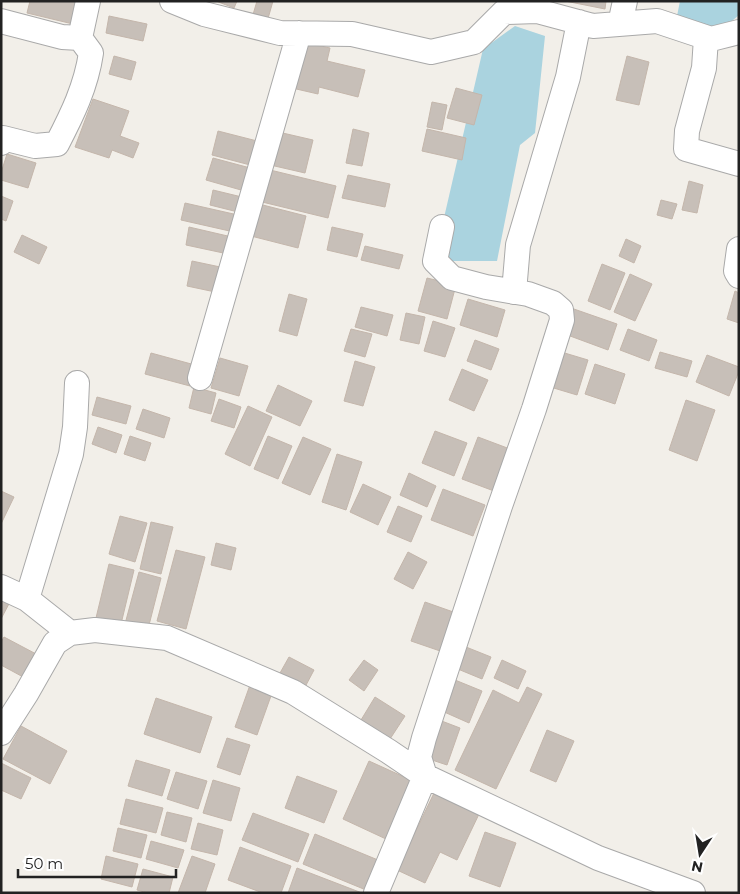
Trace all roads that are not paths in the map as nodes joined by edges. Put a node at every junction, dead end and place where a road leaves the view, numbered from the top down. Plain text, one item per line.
1 (88, 1) edge
2 (172, 1) edge
3 (625, 1) edge
4 (1, 21) edge
5 (579, 22) junction
6 (620, 24) junction
7 (739, 32) edge
8 (299, 33) junction
9 (80, 38) junction
10 (706, 38) junction
11 (1, 143) edge
12 (739, 164) edge
13 (442, 228) dead end
14 (739, 249) edge
15 (739, 276) edge
16 (514, 292) junction
17 (200, 378) dead end
18 (77, 383) dead end
19 (1, 587) edge
20 (27, 599) junction
21 (70, 633) junction
22 (1, 733) edge
23 (425, 776) junction
24 (376, 893) edge
25 (693, 893) edge

1 - 9 street
2 - 8 street
3 - 6 street
4 - 9 street
5 - 6 street
5 - 8 street
5 - 16 street
6 - 10 street
7 - 10 street
8 - 17 street
9 - 11 street
10 - 12 street
13 - 16 street
14 - 15 street
16 - 23 street
18 - 20 street
19 - 20 street
20 - 21 street
21 - 22 street
21 - 23 street
23 - 24 street
23 - 25 street

